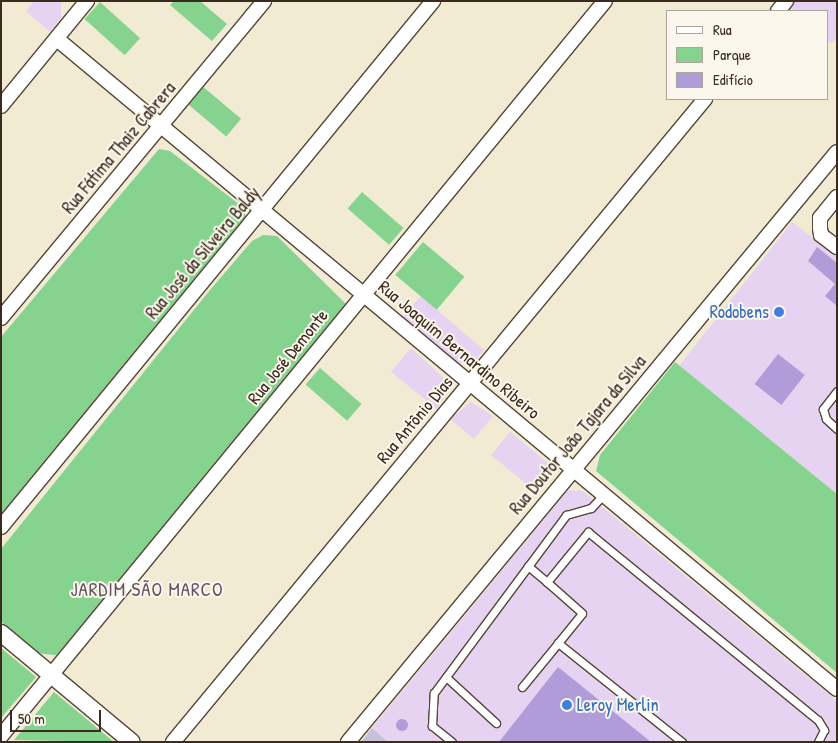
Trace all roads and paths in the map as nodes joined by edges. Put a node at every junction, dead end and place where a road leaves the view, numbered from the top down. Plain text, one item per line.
1 (264, 1) edge
2 (433, 1) edge
3 (605, 1) edge
4 (80, 4) edge
5 (57, 39) junction
6 (704, 100) edge
7 (1, 106) edge
8 (162, 126) junction
9 (837, 152) edge
10 (837, 196) edge
11 (263, 210) junction
12 (837, 247) edge
13 (364, 295) junction
14 (1, 318) edge
15 (470, 383) junction
16 (837, 391) edge
17 (837, 429) edge
18 (573, 470) junction
19 (604, 495) junction
20 (1, 527) edge
21 (528, 566) junction
22 (547, 582) junction
23 (1, 633) edge
24 (558, 643) junction
25 (52, 675) junction
26 (446, 677) junction
27 (522, 687) dead end
28 (837, 690) edge
29 (496, 723) dead end
30 (1, 736) edge
31 (132, 742) edge
32 (173, 742) edge
33 (348, 742) edge
34 (452, 742) edge
35 (682, 742) edge
36 (818, 742) edge

1 - 8 street, Rua Fátima Thaiz Cabrera
2 - 11 street, Rua José da Silveira Baldy
3 - 13 street, Rua José Demonte
4 - 5 street
5 - 7 street
5 - 8 street, Rua Joaquim Bernardino Ribeiro
6 - 15 street, Rua Antônio Dias
8 - 11 street, Rua Joaquim Bernardino Ribeiro
8 - 14 street, Rua Fátima Thaiz Cabrera
9 - 18 street, Rua Doutor João Tajara da Silva
10 - 12 street
11 - 13 street, Rua Joaquim Bernardino Ribeiro
11 - 20 street, Rua José da Silveira Baldy
13 - 15 street, Rua Joaquim Bernardino Ribeiro
13 - 25 street, Rua José Demonte
15 - 18 street, Rua Joaquim Bernardino Ribeiro
15 - 32 street, Rua Antônio Dias
16 - 17 lane
18 - 19 street, Rua Joaquim Bernardino Ribeiro
18 - 33 street, Rua Doutor João Tajara da Silva
19 - 21 lane
19 - 28 street, Rua Joaquim Bernardino Ribeiro
21 - 22 lane
21 - 26 lane
22 - 24 lane
22 - 36 lane
23 - 25 street
24 - 27 lane
24 - 35 lane
25 - 30 street, Rua José Demonte
25 - 31 street
26 - 29 lane
26 - 34 lane

